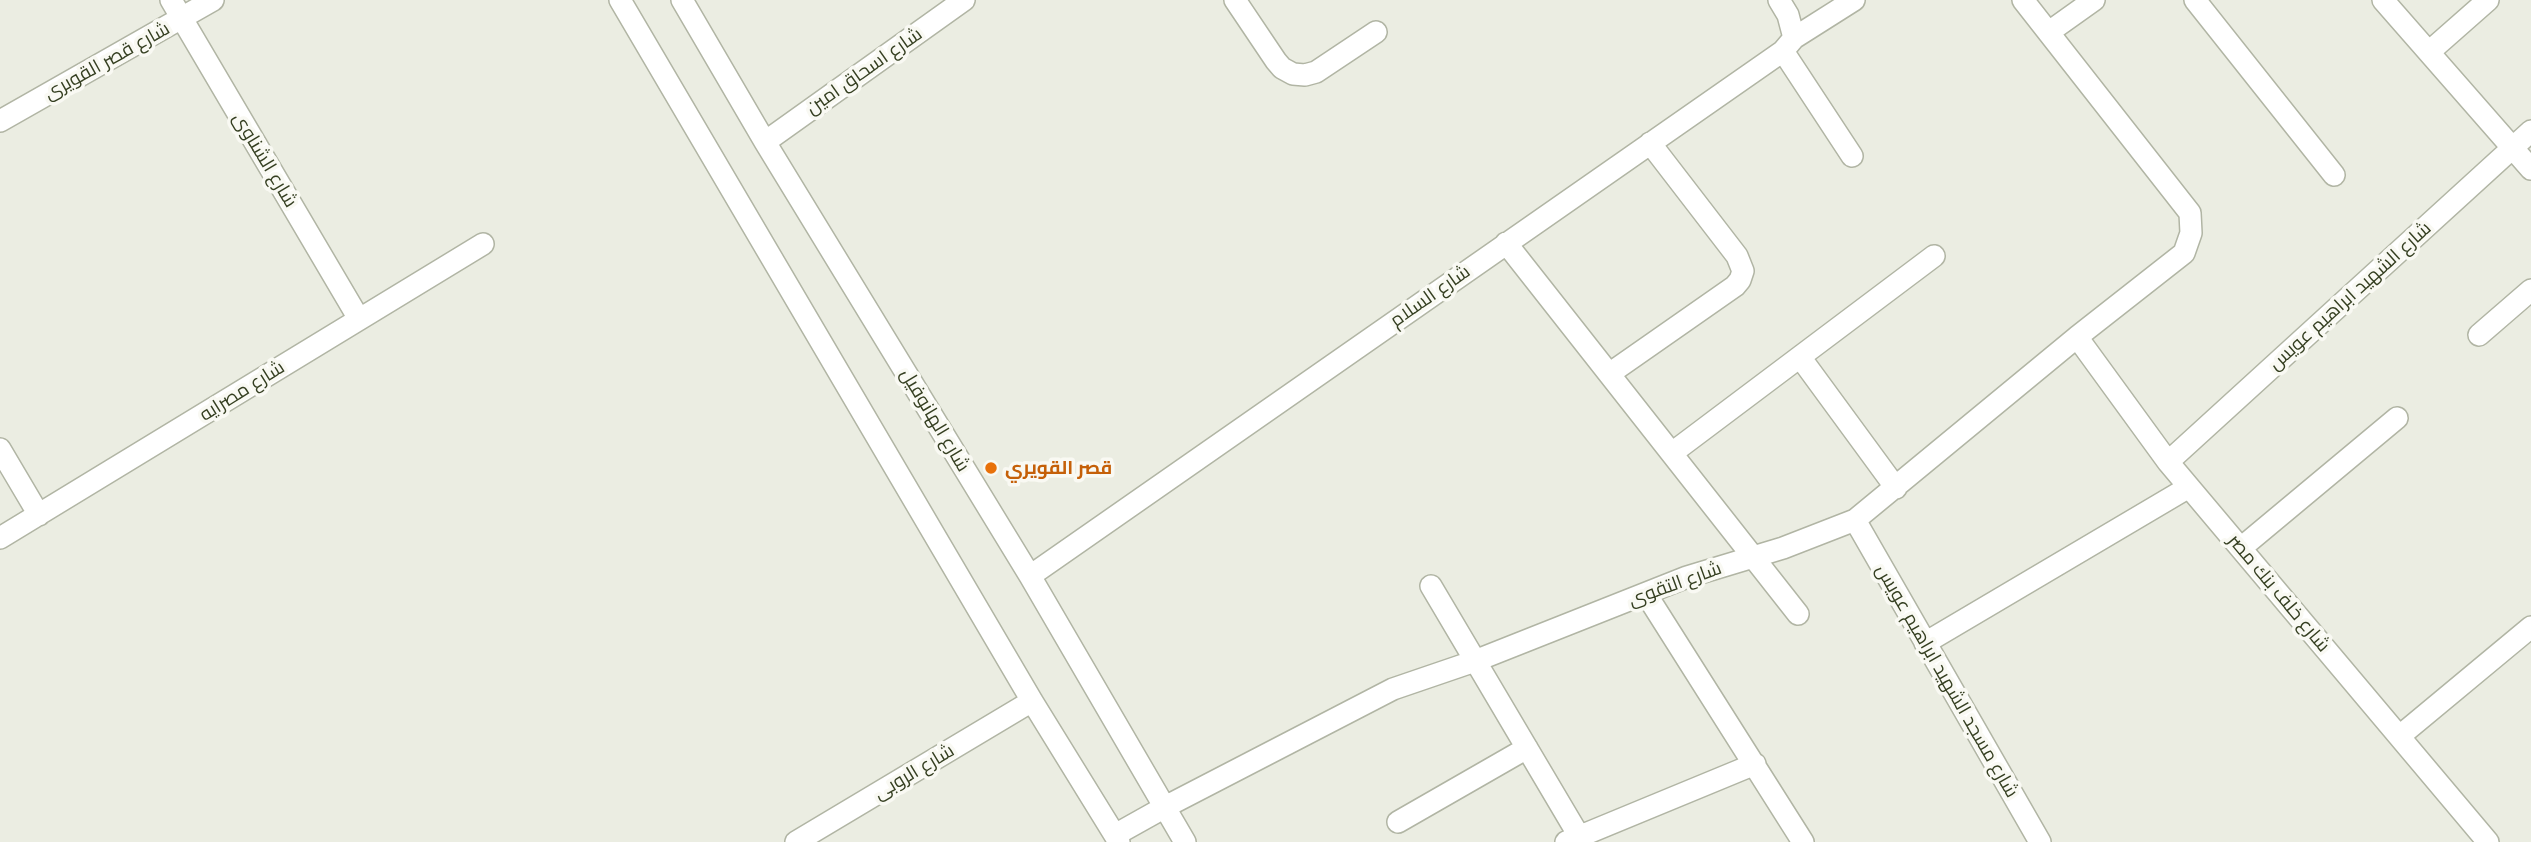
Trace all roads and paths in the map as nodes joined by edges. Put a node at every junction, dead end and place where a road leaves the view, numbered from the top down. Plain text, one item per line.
1 (214, 0) edge
2 (620, 0) edge
3 (682, 0) edge
4 (964, 0) edge
5 (1235, 0) edge
6 (1779, 0) edge
7 (1854, 0) edge
8 (2023, 0) edge
9 (2094, 0) edge
10 (2195, 0) edge
11 (2383, 0) edge
12 (2488, 0) edge
13 (176, 9) edge
14 (1376, 32) dead end
15 (2049, 32) junction
16 (1788, 45) junction
17 (2429, 52) junction
18 (0, 121) edge
19 (2531, 131) edge
20 (765, 142) junction
21 (1650, 143) junction
22 (2513, 148) junction
23 (1852, 156) dead end
24 (2531, 169) edge
25 (2334, 175) dead end
26 (1506, 243) junction
27 (483, 244) dead end
28 (1934, 256) dead end
29 (2531, 290) edge
30 (359, 319) junction
31 (2479, 335) dead end
32 (2077, 337) junction
33 (1800, 357) junction
34 (1609, 374) junction
35 (2397, 418) dead end
36 (0, 449) edge
37 (1672, 453) junction
38 (2168, 462) junction
39 (2189, 487) junction
40 (1896, 488) junction
41 (39, 515) junction
42 (1855, 520) junction
43 (0, 538) edge
44 (2241, 548) junction
45 (1754, 558) junction
46 (1030, 576) junction
47 (1432, 586) dead end
48 (1646, 594) junction
49 (1798, 614) dead end
50 (2531, 627) edge
51 (1925, 643) junction
52 (1475, 661) junction
53 (1032, 701) junction
54 (2400, 736) junction
55 (1527, 748) junction
56 (1755, 764) junction
57 (1165, 807) junction
58 (1398, 822) dead end
59 (819, 836) edge
60 (1117, 839) edge
61 (1572, 839) edge
62 (796, 842) edge
63 (1185, 842) edge
64 (1803, 842) edge
65 (2040, 842) edge
66 (2488, 842) edge

1 - 13 street, شارع قصر القويرى
2 - 53 street
3 - 20 street, شارع الهانوفيل
4 - 20 street, شارع اسحاق امين
5 - 14 street
6 - 16 street
7 - 16 street, شارع السلام
8 - 15 street
9 - 15 street
10 - 25 street
11 - 17 street
12 - 17 street
13 - 18 street, شارع قصر القويرى
13 - 30 street, شارع الشناوى
15 - 32 street, شارع التقوى
16 - 21 street, شارع السلام
16 - 23 street
17 - 22 street
19 - 22 street, شارع الشهيد ابراهيم عويس
20 - 46 street, شارع الهانوفيل
21 - 26 street, شارع السلام
21 - 34 street
22 - 24 street
22 - 38 street, شارع الشهيد ابراهيم عويس
26 - 34 street
26 - 46 street, شارع السلام
27 - 30 street, شارع مصرايه
28 - 33 street
29 - 31 street
30 - 41 street, شارع مصرايه
32 - 38 street, شارع خلف بنك مصر
32 - 40 street, شارع التقوى
33 - 37 street
33 - 40 street
34 - 37 street
35 - 44 street
36 - 41 street
37 - 45 street
38 - 39 street, شارع خلف بنك مصر
39 - 44 street, شارع خلف بنك مصر
39 - 51 street
40 - 42 street, شارع التقوى
41 - 43 street, شارع مصرايه
42 - 45 street, شارع التقوى
42 - 51 street, شارع مسجد الشهيد ابراهيم عويس
44 - 54 street, شارع خلف بنك مصر
45 - 48 street, شارع التقوى
45 - 49 street
46 - 57 street, شارع الهانوفيل
47 - 52 street
48 - 52 street, شارع التقوى
48 - 56 street
50 - 54 street
51 - 65 street, شارع مسجد الشهيد ابراهيم عويس
52 - 55 street
52 - 57 street, شارع التقوى
53 - 59 street, شارع الروبى
53 - 60 street
54 - 66 street, شارع خلف بنك مصر
55 - 58 street
55 - 61 street
56 - 61 street
56 - 64 street
57 - 60 street, شارع التقوى
57 - 63 street, شارع الهانوفيل
59 - 62 street, شارع الروبى

